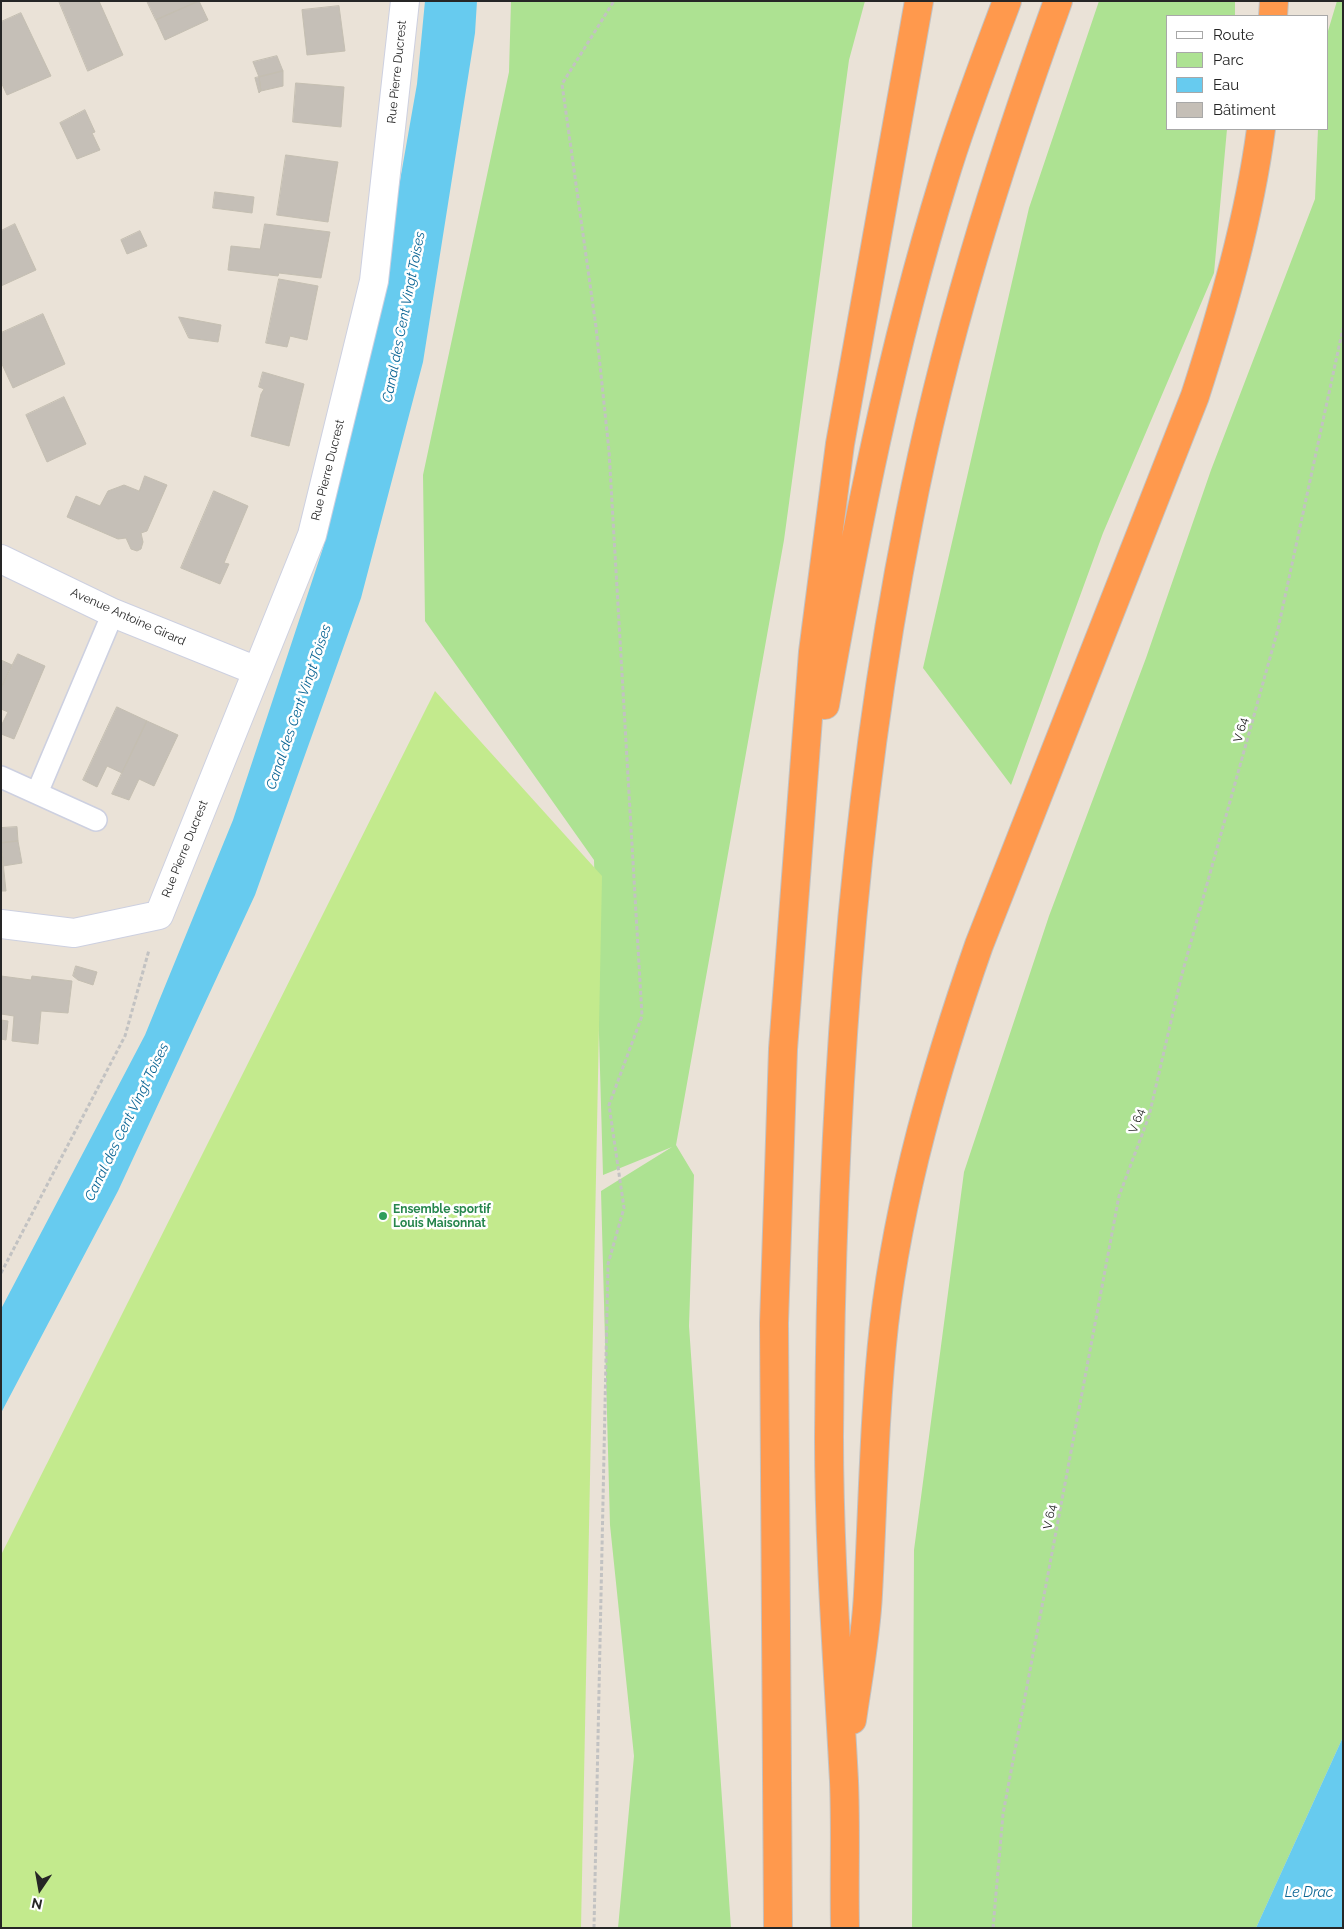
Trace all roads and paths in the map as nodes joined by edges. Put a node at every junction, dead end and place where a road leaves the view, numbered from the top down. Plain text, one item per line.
1 (405, 1) edge
2 (614, 1) edge
3 (919, 1) edge
4 (1006, 1) edge
5 (1058, 1) edge
6 (1274, 1) edge
7 (1273, 15) edge
8 (1261, 130) edge
9 (1343, 328) edge
10 (1, 559) edge
11 (113, 613) junction
12 (257, 671) junction
13 (1, 776) edge
14 (37, 793) junction
15 (96, 820) dead end
16 (800, 847) junction
17 (159, 915) junction
18 (1, 924) edge
19 (1, 1273) edge
20 (844, 1786) junction
21 (594, 1928) edge
22 (778, 1928) edge
23 (845, 1928) edge
24 (993, 1928) edge

1 - 12 street, Rue Pierre Ducrest
2 - 21 path
3 - 16 highway
4 - 16 highway
5 - 20 highway
6 - 7 highway
8 - 20 highway
9 - 24 path, V 64
10 - 11 street, Avenue Antoine Girard
11 - 12 street, Avenue Antoine Girard
11 - 14 lane
12 - 17 street, Rue Pierre Ducrest
13 - 14 lane
14 - 15 lane
16 - 22 highway
17 - 18 street
17 - 19 path
20 - 23 highway

